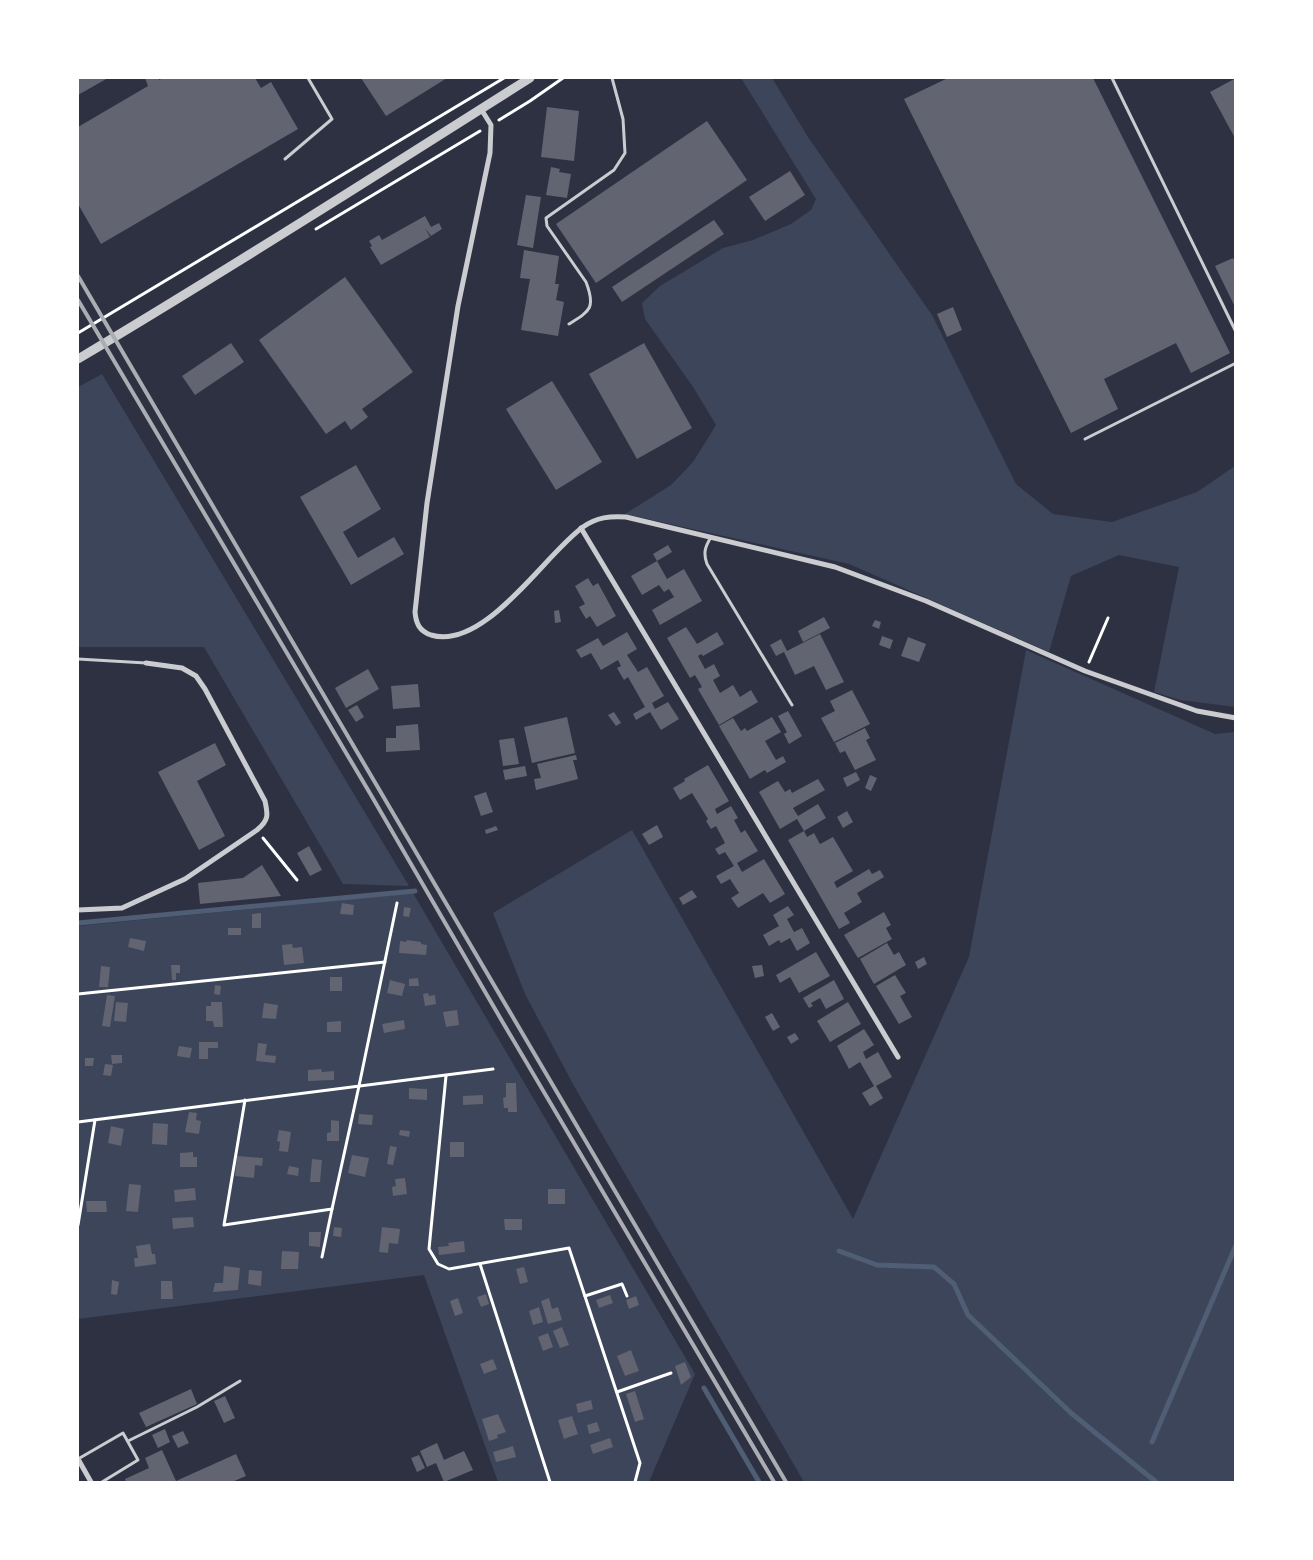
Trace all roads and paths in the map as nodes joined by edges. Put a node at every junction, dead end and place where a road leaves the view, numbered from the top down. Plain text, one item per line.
1 (308, 78) edge
2 (504, 78) edge
3 (530, 78) edge
4 (563, 78) edge
5 (612, 78) edge
6 (1112, 78) edge
7 (481, 109) junction
8 (490, 124) junction
9 (285, 160) dead end
10 (313, 231) dead end
11 (569, 324) dead end
12 (1236, 332) edge
13 (78, 333) edge
14 (78, 359) edge
15 (1236, 363) edge
16 (1085, 439) dead end
17 (581, 528) junction
18 (712, 537) junction
19 (1108, 618) dead end
20 (78, 659) edge
21 (146, 664) joint
22 (1085, 671) junction
23 (792, 705) dead end
24 (1236, 718) edge
25 (258, 830) junction
26 (297, 880) dead end
27 (397, 903) dead end
28 (78, 910) edge
29 (384, 962) junction
30 (78, 994) edge
31 (898, 1057) dead end
32 (493, 1069) dead end
33 (446, 1076) junction
34 (359, 1086) junction
35 (245, 1100) junction
36 (95, 1120) junction
37 (78, 1122) edge
38 (332, 1209) junction
39 (78, 1225) edge
40 (322, 1257) dead end
41 (480, 1264) junction
42 (585, 1296) junction
43 (627, 1296) dead end
44 (671, 1373) dead end
45 (240, 1381) dead end
46 (617, 1392) junction
47 (128, 1442) junction
48 (78, 1459) edge
49 (91, 1482) edge
50 (102, 1482) edge
51 (550, 1482) edge
52 (635, 1482) edge

1 - 9 lane
2 - 13 path
3 - 7 street
4 - 8 path
5 - 11 lane
6 - 12 lane
7 - 8 street
7 - 14 street
8 - 10 path
8 - 17 street
15 - 16 lane
17 - 18 street
17 - 31 street
18 - 22 street
18 - 23 lane
19 - 22 path
20 - 21 lane
21 - 25 street
22 - 24 street
25 - 26 path
25 - 28 street
27 - 29 path
29 - 30 path
29 - 34 path
32 - 33 path
33 - 34 path
33 - 41 path
34 - 35 path
34 - 38 path
35 - 36 path
35 - 38 path
36 - 37 path
36 - 39 path
38 - 40 path
41 - 42 path
41 - 51 path
42 - 43 path
42 - 46 path
44 - 46 path
45 - 47 lane
46 - 52 path
47 - 48 lane
47 - 50 lane
48 - 49 street

